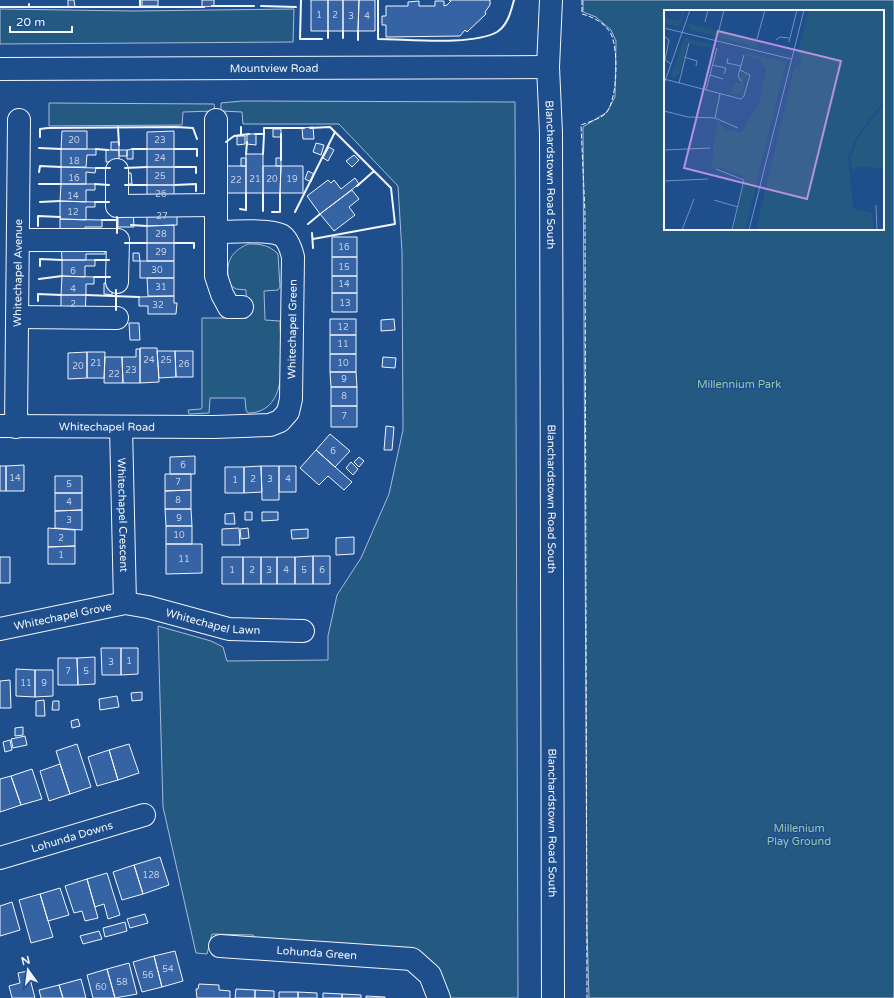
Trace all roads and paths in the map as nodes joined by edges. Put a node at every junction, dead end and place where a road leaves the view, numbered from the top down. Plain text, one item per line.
1 (550, 0) edge
2 (548, 67) junction
3 (0, 69) edge
4 (19, 120) dead end
5 (216, 120) dead end
6 (117, 170) dead end
7 (216, 205) junction
8 (217, 232) junction
9 (18, 240) junction
10 (117, 282) dead end
11 (242, 307) dead end
12 (18, 317) junction
13 (116, 318) dead end
14 (8, 426) edge
15 (121, 427) junction
16 (214, 427) joint
17 (125, 603) junction
18 (0, 629) edge
19 (303, 631) dead end
20 (144, 815) dead end
21 (0, 858) edge
22 (220, 946) dead end
23 (438, 998) edge
24 (552, 998) edge

1 - 2 street, Blanchardstown Road South
2 - 3 street, Mountview Road
2 - 24 street, Blanchardstown Road South
4 - 9 street, Whitechapel Avenue
5 - 7 street
6 - 7 street
7 - 8 street
8 - 11 street
8 - 16 street, Whitechapel Green
9 - 10 street
9 - 12 street, Whitechapel Avenue
12 - 13 street
12 - 14 street, Whitechapel Avenue
14 - 15 street, Whitechapel Road
15 - 16 street, Whitechapel Road
15 - 17 street, Whitechapel Crescent
17 - 18 street, Whitechapel Grove
17 - 19 street, Whitechapel Lawn
20 - 21 street, Lohunda Downs
22 - 23 street, Lohunda Green

